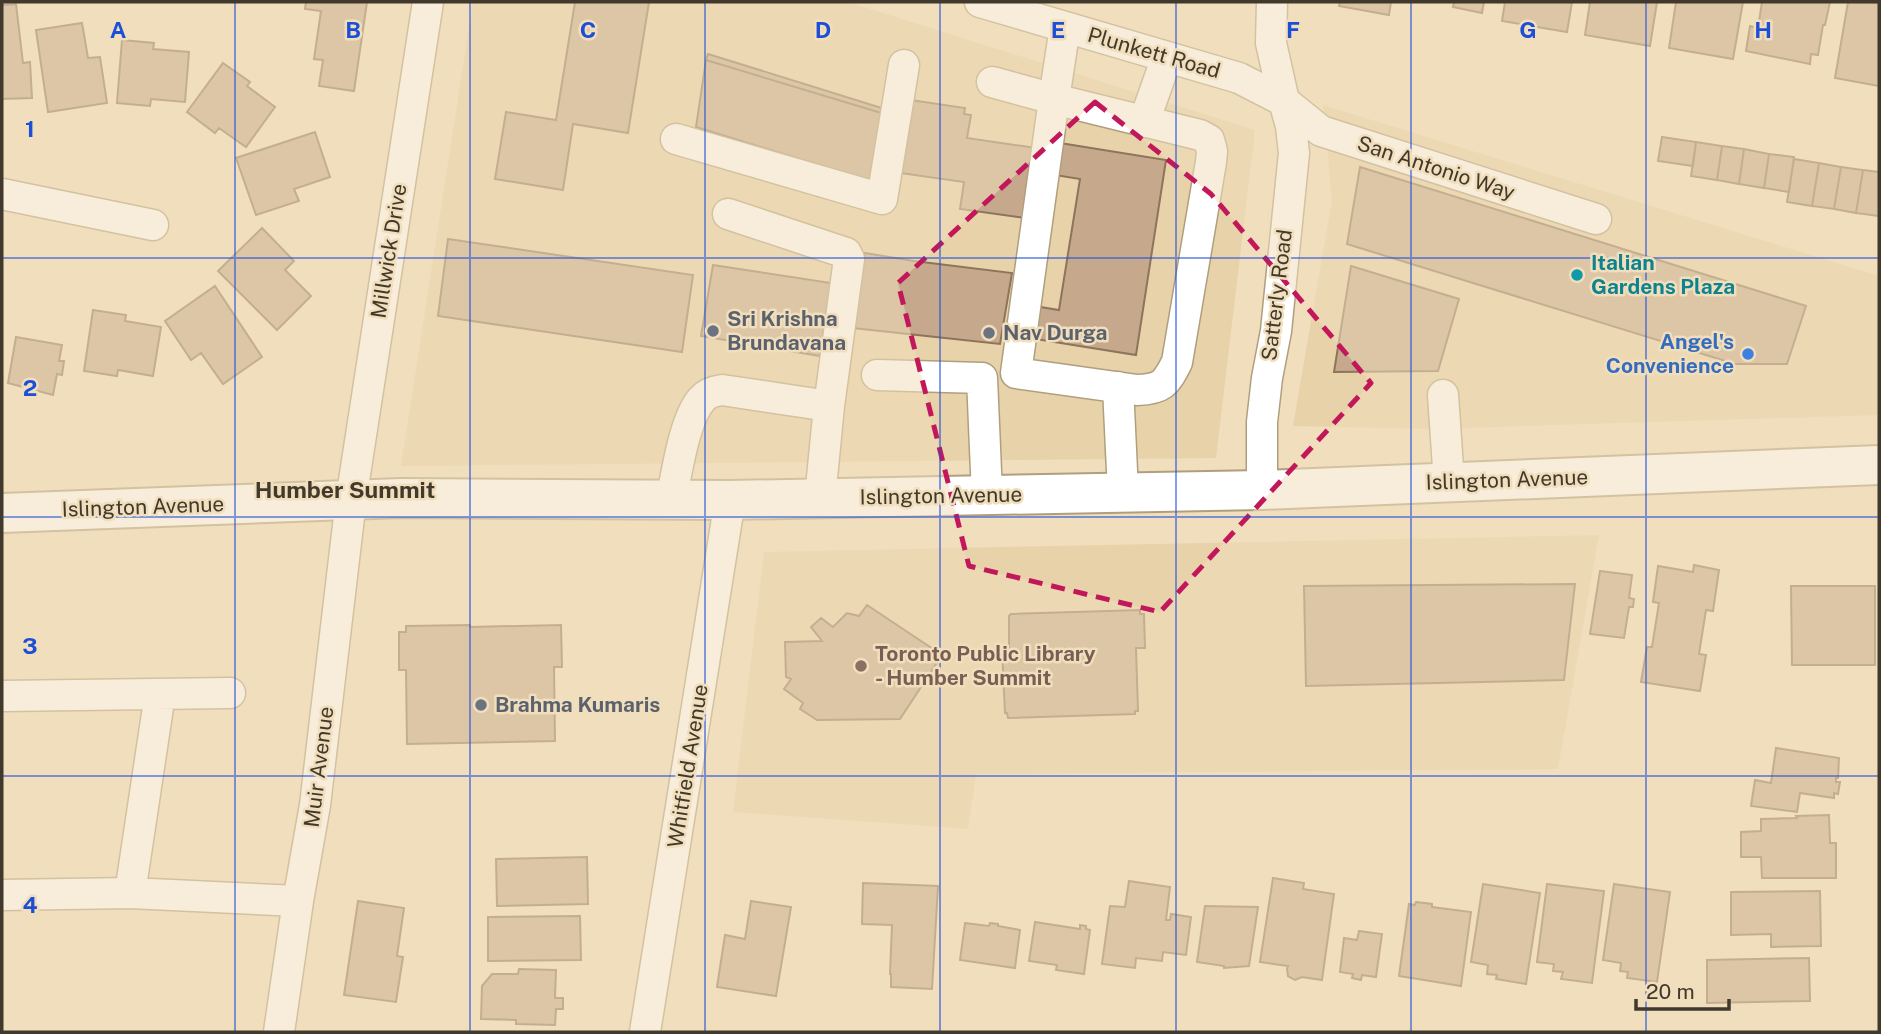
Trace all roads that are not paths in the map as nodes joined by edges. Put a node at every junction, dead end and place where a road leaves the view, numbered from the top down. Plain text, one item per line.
1 (428, 2) edge
2 (980, 2) edge
3 (1272, 2) edge
4 (1065, 27) junction
5 (1167, 57) junction
6 (904, 65) dead end
7 (992, 82) dead end
8 (1054, 99) junction
9 (1284, 102) junction
10 (1144, 122) junction
11 (676, 139) dead end
12 (2, 194) edge
13 (728, 214) dead end
14 (1597, 219) dead end
15 (153, 225) dead end
16 (877, 375) dead end
17 (1118, 387) junction
18 (1443, 395) dead end
19 (829, 406) junction
20 (1879, 465) edge
21 (1449, 482) junction
22 (1262, 490) junction
23 (1123, 492) junction
24 (987, 495) junction
25 (820, 498) junction
26 (351, 500) junction
27 (671, 500) junction
28 (730, 500) junction
29 (2, 513) edge
30 (230, 693) dead end
31 (160, 694) junction
32 (2, 696) edge
33 (130, 893) junction
34 (2, 895) edge
35 (298, 901) junction
36 (279, 1032) edge
37 (645, 1032) edge

1 - 26 street, Millwick Drive
2 - 4 street, Plunkett Road
3 - 9 street, Satterly Road
4 - 5 street, Plunkett Road
4 - 8 street
5 - 9 street, Plunkett Road
5 - 10 street
6 - 11 street
7 - 8 street
8 - 10 street
8 - 17 street
9 - 14 street, San Antonio Way
9 - 22 street, Satterly Road
10 - 17 street
12 - 15 street
13 - 19 street
16 - 24 street
17 - 23 street
18 - 21 street
19 - 25 street
19 - 27 street
20 - 21 main road, Islington Avenue
21 - 22 main road, Islington Avenue
22 - 23 main road, Islington Avenue
23 - 24 main road, Islington Avenue
24 - 25 main road, Islington Avenue
25 - 28 main road, Islington Avenue
26 - 27 main road, Islington Avenue
26 - 29 main road, Islington Avenue
26 - 35 street, Muir Avenue
27 - 28 main road, Islington Avenue
28 - 37 street, Whitfield Avenue
30 - 31 street
31 - 32 street
31 - 33 street
33 - 34 street
33 - 35 street
35 - 36 street, Muir Avenue

